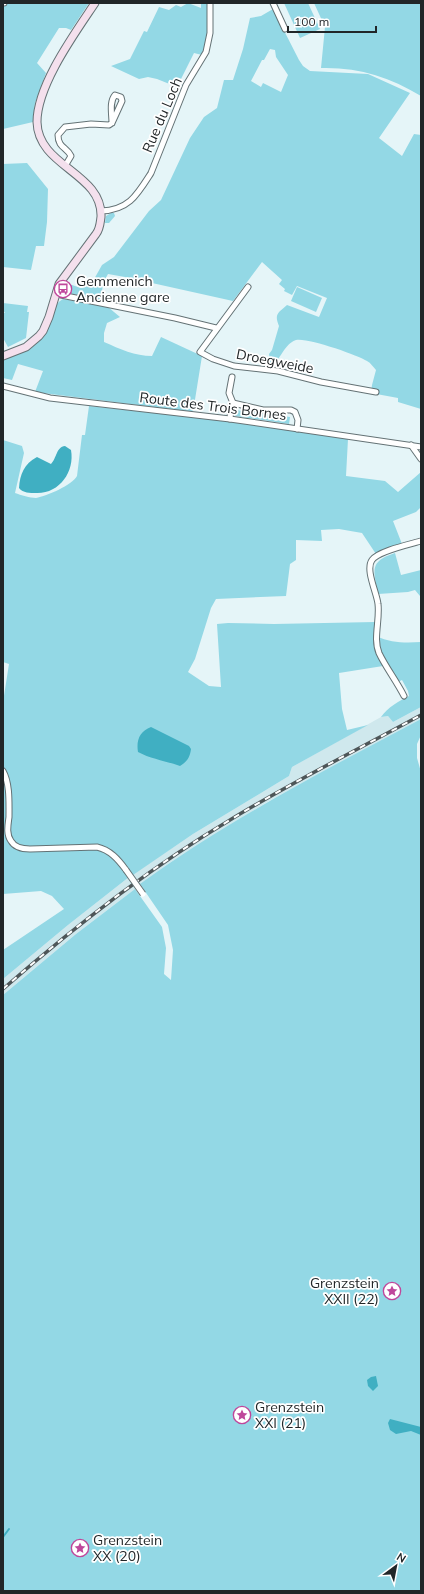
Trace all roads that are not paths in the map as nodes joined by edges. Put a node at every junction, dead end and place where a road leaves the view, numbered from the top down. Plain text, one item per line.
1 (95, 3) edge
2 (210, 3) edge
3 (273, 3) edge
4 (285, 29) dead end
5 (112, 123) dead end
6 (65, 166) junction
7 (101, 211) junction
8 (248, 287) dead end
9 (56, 292) junction
10 (216, 328) junction
11 (3, 356) edge
12 (232, 377) dead end
13 (3, 386) edge
14 (376, 392) dead end
15 (233, 403) junction
16 (230, 419) junction
17 (297, 429) junction
18 (410, 445) junction
19 (421, 446) edge
20 (421, 459) edge
21 (421, 541) edge
22 (404, 696) dead end
23 (3, 771) edge
24 (143, 894) dead end

1 - 6 main road
2 - 7 street, Rue du Loch
3 - 4 street
5 - 6 street
6 - 7 main road
7 - 9 main road
8 - 10 street, Droegweide
9 - 10 street
9 - 11 main road
10 - 14 street, Droegweide
12 - 15 street
13 - 16 street, Route des Trois Bornes
15 - 16 street
15 - 17 street
16 - 17 street, Route des Trois Bornes
17 - 18 street, Route des Trois Bornes
18 - 19 street, Route des Trois Bornes
18 - 20 street
21 - 22 street
23 - 24 street, bridge

